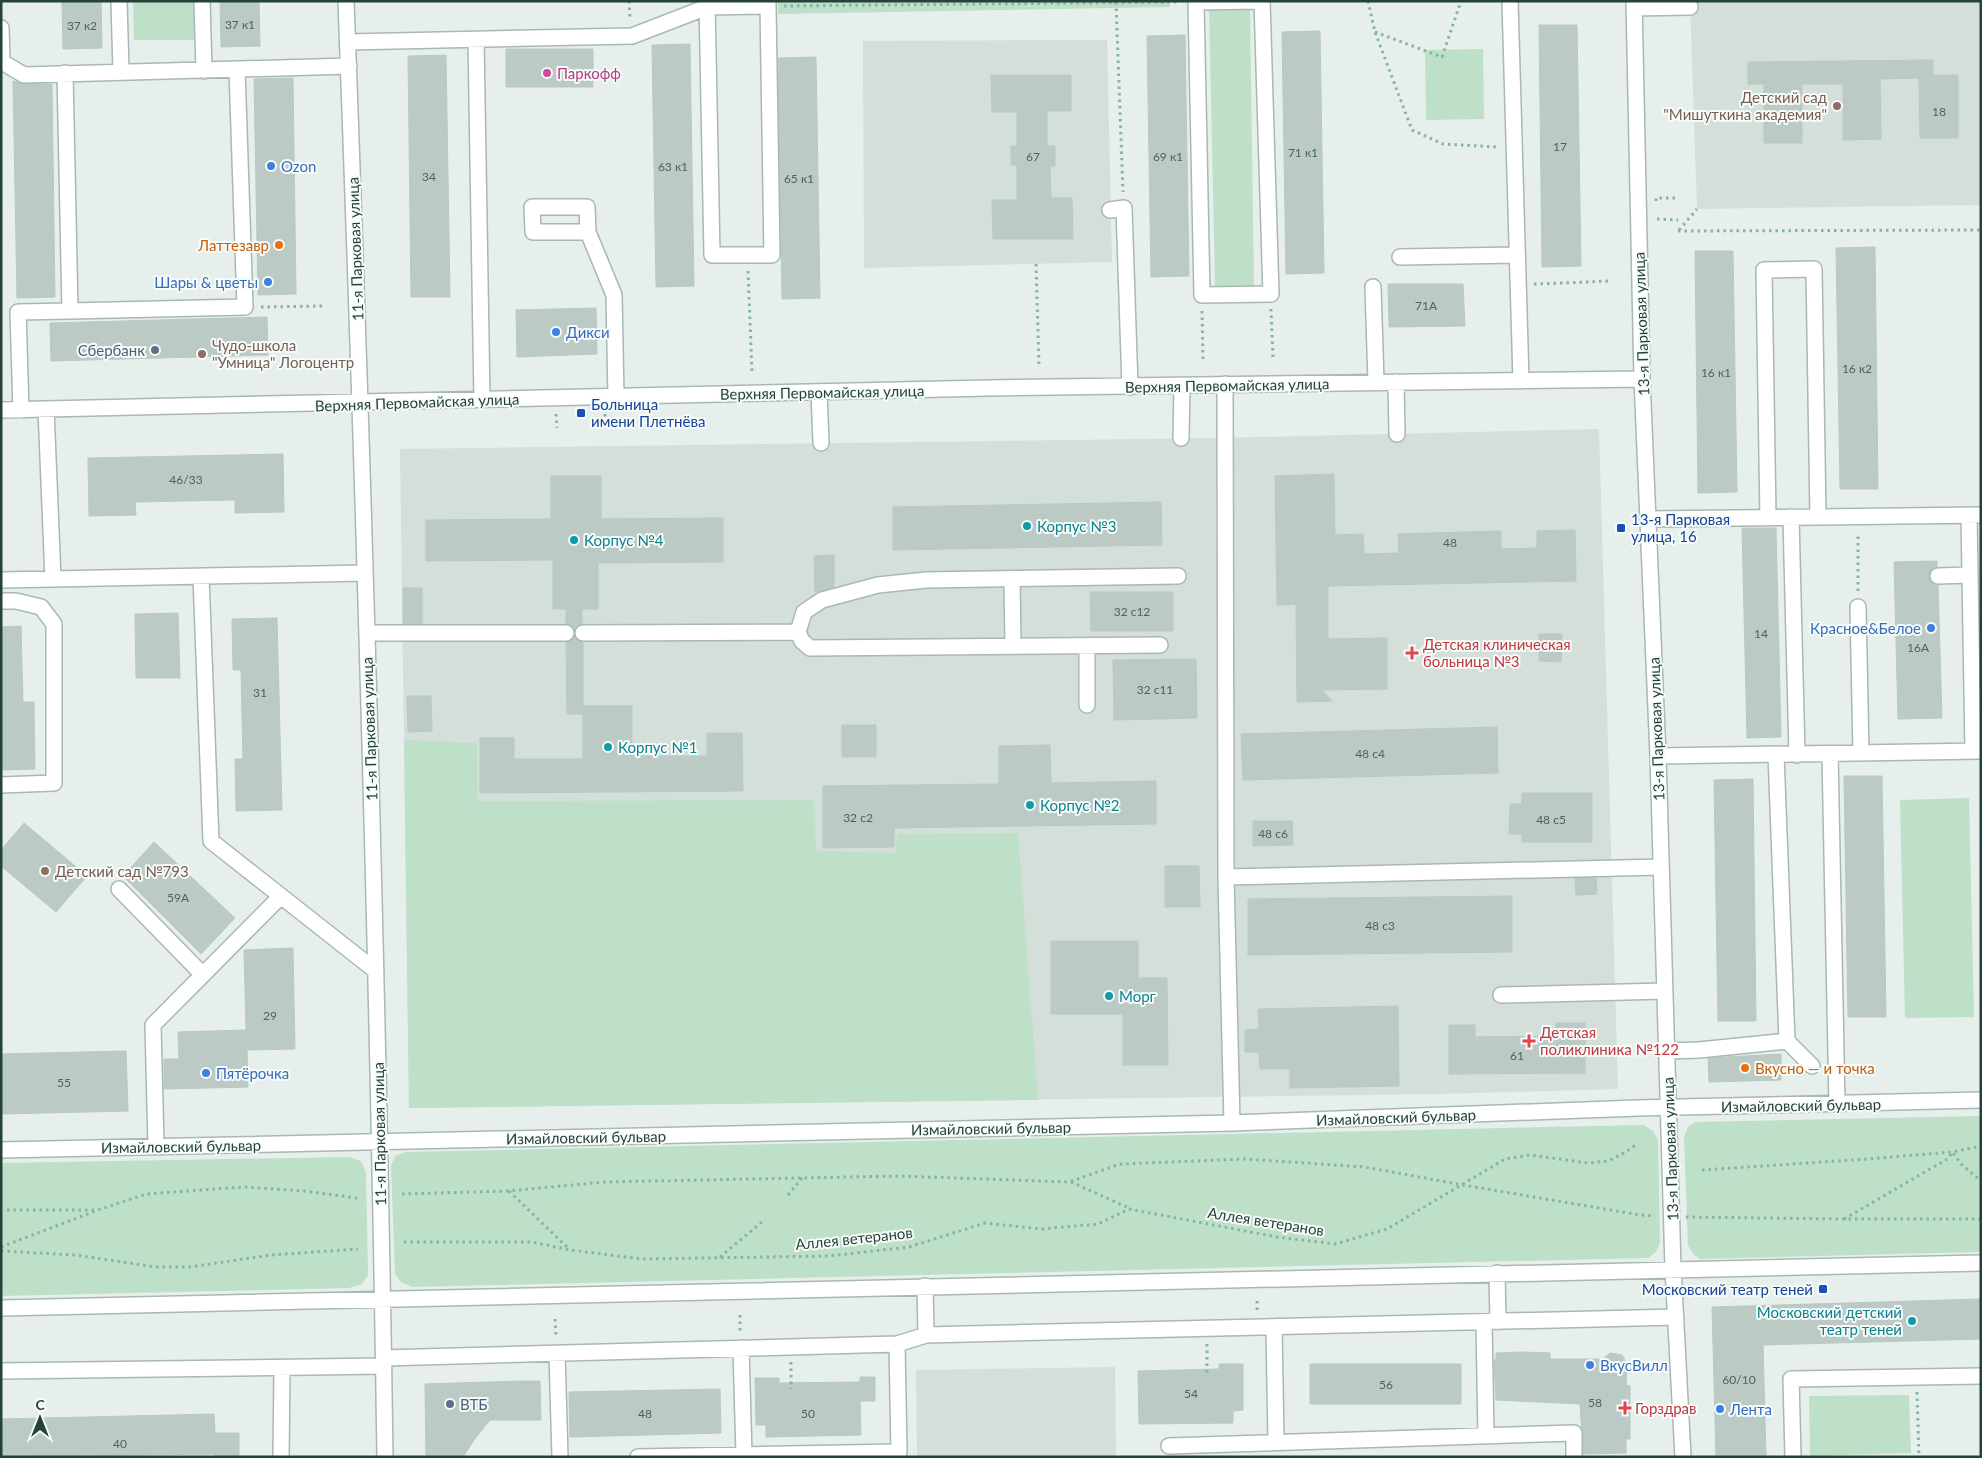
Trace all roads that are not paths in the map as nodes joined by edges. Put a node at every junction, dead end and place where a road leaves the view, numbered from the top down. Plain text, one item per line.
1 (119, 1) edge
2 (202, 1) edge
3 (346, 1) edge
4 (1260, 1) edge
5 (1510, 1) edge
6 (1196, 2) edge
7 (707, 4) edge
8 (768, 4) edge
9 (1634, 5) edge
10 (1690, 7) dead end
11 (1, 28) edge
12 (476, 40) junction
13 (348, 42) junction
14 (2, 62) edge
15 (349, 66) junction
16 (237, 70) junction
17 (121, 71) junction
18 (204, 71) junction
19 (65, 73) junction
20 (1117, 209) road end
21 (588, 232) dead end
22 (1517, 255) junction
23 (1400, 258) dead end
24 (1373, 287) dead end
25 (70, 311) junction
26 (1642, 379) junction
27 (1521, 381) junction
28 (1376, 382) junction
29 (1396, 382) junction
30 (1225, 384) junction
31 (1182, 385) junction
32 (1130, 387) junction
33 (819, 392) junction
34 (616, 397) junction
35 (482, 400) junction
36 (360, 404) junction
37 (46, 409) junction
38 (1, 410) edge
39 (21, 410) junction
40 (1397, 434) dead end
41 (1181, 438) dead end
42 (820, 443) dead end
43 (1975, 515) edge
44 (1791, 517) junction
45 (1818, 517) junction
46 (1768, 518) junction
47 (1647, 519) junction
48 (365, 573) junction
49 (1969, 575) junction
50 (1178, 576) dead end
51 (1938, 576) dead end
52 (202, 577) junction
53 (1012, 578) junction
54 (53, 579) junction
55 (1, 580) edge
56 (1, 601) edge
57 (1858, 607) road end
58 (798, 632) junction
59 (367, 633) junction
60 (566, 633) dead end
61 (582, 633) dead end
62 (1160, 645) dead end
63 (1013, 646) junction
64 (1088, 646) junction
65 (1087, 704) dead end
66 (1977, 751) edge
67 (1861, 753) junction
68 (1830, 754) junction
69 (1776, 755) junction
70 (1797, 755) junction
71 (1658, 756) junction
72 (1, 785) edge
73 (1661, 867) junction
74 (1226, 877) junction
75 (119, 889) dead end
76 (282, 896) junction
77 (376, 971) junction
78 (203, 974) junction
79 (1665, 991) junction
80 (1501, 995) dead end
81 (1787, 1041) junction
82 (1667, 1051) junction
83 (1812, 1066) dead end
84 (1981, 1100) edge
85 (1836, 1104) junction
86 (1669, 1108) junction
87 (1232, 1123) junction
88 (379, 1142) junction
89 (156, 1146) junction
90 (1, 1150) edge
91 (1981, 1263) edge
92 (1673, 1268) junction
93 (1497, 1273) junction
94 (925, 1286) junction
95 (382, 1300) junction
96 (1, 1308) edge
97 (1676, 1317) junction
98 (1491, 1323) junction
99 (1274, 1327) junction
100 (926, 1335) junction
101 (897, 1344) junction
102 (740, 1348) junction
103 (556, 1354) junction
104 (384, 1362) junction
105 (282, 1369) junction
106 (1, 1371) edge
107 (1981, 1376) edge
108 (1486, 1436) junction
109 (1276, 1442) junction
110 (1169, 1446) dead end
111 (1224, 1450) edge
112 (896, 1454) edge
113 (744, 1455) junction
114 (281, 1457) edge
115 (385, 1457) edge
116 (560, 1457) edge
117 (638, 1457) edge
118 (1574, 1457) edge
119 (1683, 1457) edge
120 (1793, 1457) edge

1 - 17 street
2 - 18 street
3 - 13 street, 11-я Парковая улица
4 - 6 street
4 - 6 street
5 - 22 street
7 - 8 street
7 - 8 street
7 - 12 street
9 - 10 street
9 - 26 street, 13-я Парковая улица
11 - 14 street
12 - 13 street
12 - 35 street
13 - 15 street, 11-я Парковая улица
14 - 19 street
15 - 16 street
15 - 36 street, 11-я Парковая улица
16 - 18 street
16 - 25 street
17 - 18 street
17 - 19 street
19 - 25 street
20 - 32 street
21 - 34 street
22 - 23 street
22 - 27 street
24 - 28 street
25 - 39 street
26 - 27 street, Верхняя Первомайская улица
26 - 47 street, 13-я Парковая улица
27 - 29 street, Верхняя Первомайская улица
28 - 29 street, Верхняя Первомайская улица
28 - 30 street, Верхняя Первомайская улица
29 - 40 street
30 - 31 street, Верхняя Первомайская улица
30 - 74 street
31 - 32 street, Верхняя Первомайская улица
31 - 41 street
32 - 33 street, Верхняя Первомайская улица
33 - 34 street, Верхняя Первомайская улица
33 - 42 street
34 - 35 street, Верхняя Первомайская улица
35 - 36 street, Верхняя Первомайская улица
36 - 37 street, Верхняя Первомайская улица
36 - 48 street, 11-я Парковая улица
37 - 39 street, Верхняя Первомайская улица
37 - 54 street
38 - 39 street, Верхняя Первомайская улица
43 - 45 street
43 - 49 street
44 - 45 street
44 - 46 street
44 - 70 street
45 - 46 street
46 - 47 street
47 - 71 street, 13-я Парковая улица
48 - 52 street
48 - 59 street, 11-я Парковая улица
49 - 51 street
49 - 66 street
50 - 53 street
52 - 54 street
52 - 76 street
53 - 58 street
53 - 63 street
54 - 55 street
56 - 72 street
57 - 67 street
58 - 61 street
58 - 63 street
59 - 60 street
59 - 77 street, 11-я Парковая улица
62 - 64 street
63 - 64 street
64 - 65 street
66 - 67 street
67 - 68 street
68 - 70 street
68 - 85 street
69 - 70 street
69 - 71 street
69 - 81 street
71 - 73 street, 13-я Парковая улица
73 - 74 street
73 - 79 street, 13-я Парковая улица
74 - 87 street
75 - 78 street
76 - 77 street
76 - 78 street
77 - 88 street, 11-я Парковая улица
78 - 89 street
79 - 80 street
79 - 82 street, 13-я Парковая улица
81 - 82 street
81 - 83 street
82 - 86 street, 13-я Парковая улица
84 - 85 street, Измайловский бульвар
85 - 86 street, Измайловский бульвар
86 - 87 street, Измайловский бульвар
86 - 92 street, 13-я Парковая улица
87 - 88 street, Измайловский бульвар
88 - 89 street, Измайловский бульвар
88 - 95 street, 11-я Парковая улица
89 - 90 street, Измайловский бульвар
91 - 92 street
92 - 93 street
92 - 97 street, 13-я Парковая улица
93 - 94 street
93 - 98 street
94 - 95 street
94 - 100 street
95 - 96 street
95 - 104 street, 11-я Парковая улица
97 - 98 street
97 - 119 street, 13-я Парковая улица
98 - 99 street
98 - 108 street
99 - 100 street
99 - 109 street
100 - 101 street
101 - 102 street
101 - 112 street
102 - 103 street
102 - 113 street
103 - 104 street
103 - 116 street
104 - 105 street
104 - 115 street, 11-я Парковая улица
105 - 106 street
105 - 114 street
107 - 120 street
108 - 109 street
108 - 118 street
109 - 111 street
110 - 111 street
112 - 113 street
113 - 117 street

